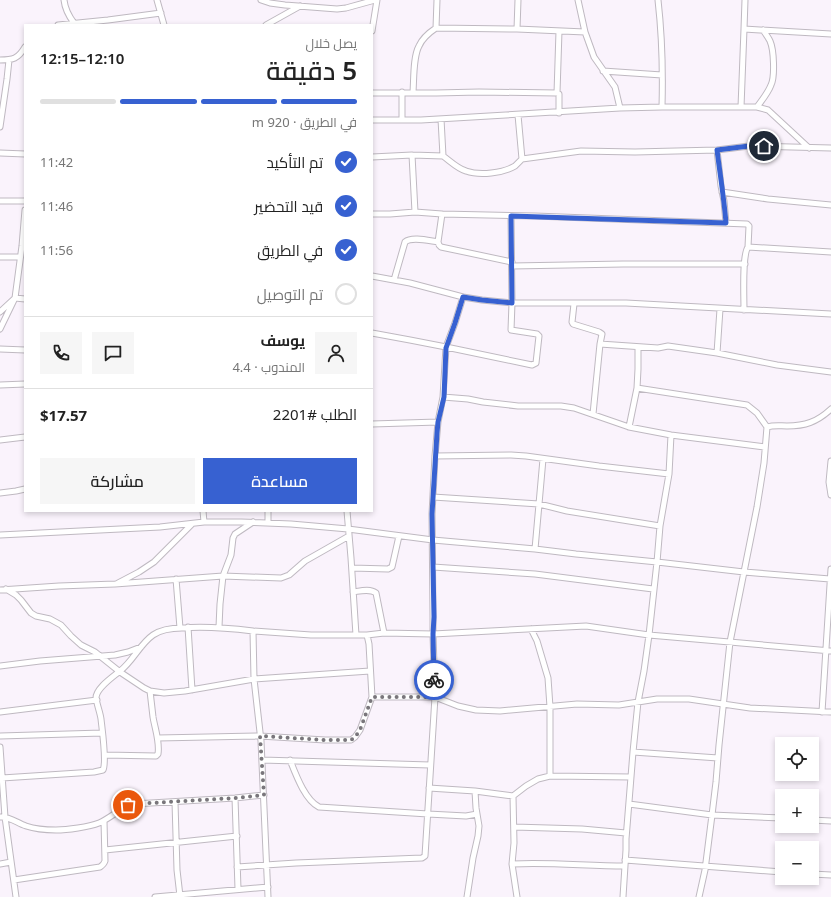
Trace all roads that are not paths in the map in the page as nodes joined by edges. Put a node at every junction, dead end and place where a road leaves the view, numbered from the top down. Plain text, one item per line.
1 (64, 0) edge
2 (157, 0) edge
3 (261, 0) edge
4 (303, 0) edge
5 (376, 0) edge
6 (437, 0) edge
7 (518, 0) edge
8 (578, 0) edge
9 (658, 0) edge
10 (745, 0) edge
11 (302, 7) junction
12 (161, 13) junction
13 (74, 24) edge
14 (164, 24) edge
15 (268, 24) edge
16 (373, 24) edge
17 (436, 28) junction
18 (517, 29) junction
19 (744, 29) junction
20 (763, 30) junction
21 (559, 31) junction
22 (585, 32) junction
23 (831, 34) edge
24 (24, 48) edge
25 (0, 60) edge
26 (9, 60) junction
27 (603, 71) junction
28 (662, 75) junction
29 (402, 92) junction
30 (413, 92) junction
31 (373, 93) edge
32 (557, 93) junction
33 (662, 107) junction
34 (741, 107) junction
35 (757, 107) junction
36 (620, 108) junction
37 (559, 112) junction
38 (1, 115) edge
39 (518, 115) junction
40 (441, 119) junction
41 (373, 120) edge
42 (402, 120) junction
43 (0, 126) edge
44 (809, 148) junction
45 (831, 148) edge
46 (717, 150) junction
47 (0, 153) edge
48 (24, 154) edge
49 (412, 156) junction
50 (443, 156) junction
51 (373, 157) edge
52 (522, 159) junction
53 (722, 192) junction
54 (0, 201) edge
55 (24, 201) edge
56 (831, 205) edge
57 (415, 212) junction
58 (373, 214) edge
59 (442, 214) junction
60 (511, 216) junction
61 (726, 223) junction
62 (24, 225) edge
63 (438, 242) junction
64 (748, 246) junction
65 (831, 252) edge
66 (22, 255) edge
67 (0, 257) edge
68 (512, 264) junction
69 (745, 264) junction
70 (373, 276) edge
71 (394, 280) junction
72 (463, 297) junction
73 (16, 298) junction
74 (24, 299) edge
75 (512, 303) junction
76 (574, 304) junction
77 (720, 309) junction
78 (744, 310) junction
79 (0, 312) edge
80 (831, 314) edge
81 (0, 329) edge
82 (373, 333) edge
83 (600, 344) junction
84 (638, 347) junction
85 (446, 348) junction
86 (0, 349) edge
87 (24, 350) edge
88 (717, 353) junction
89 (831, 372) edge
90 (24, 384) edge
91 (0, 385) edge
92 (637, 388) junction
93 (444, 397) junction
94 (831, 409) edge
95 (592, 414) junction
96 (438, 422) junction
97 (373, 424) edge
98 (630, 427) junction
99 (767, 427) junction
100 (671, 435) junction
101 (24, 437) edge
102 (0, 440) edge
103 (766, 447) junction
104 (435, 456) junction
105 (543, 459) junction
106 (831, 461) edge
107 (669, 474) junction
108 (830, 482) edge
109 (24, 489) edge
110 (0, 493) edge
111 (831, 495) edge
112 (433, 497) junction
113 (539, 504) junction
114 (204, 512) edge
115 (268, 512) edge
116 (347, 512) edge
117 (204, 522) junction
118 (253, 522) junction
119 (193, 523) junction
120 (268, 523) junction
121 (660, 526) junction
122 (348, 529) junction
123 (0, 535) edge
124 (349, 536) junction
125 (399, 536) junction
126 (433, 540) junction
127 (536, 549) junction
128 (657, 562) junction
129 (433, 567) junction
130 (352, 568) junction
131 (831, 570) edge
132 (744, 572) junction
133 (223, 576) junction
134 (176, 579) junction
135 (830, 579) edge
136 (115, 584) junction
137 (0, 590) edge
138 (6, 590) junction
139 (654, 590) junction
140 (353, 592) junction
141 (830, 596) edge
142 (188, 627) junction
143 (219, 627) junction
144 (180, 628) junction
145 (531, 628) junction
146 (252, 631) junction
147 (384, 633) junction
148 (433, 634) junction
149 (356, 635) junction
150 (367, 635) junction
151 (649, 635) junction
152 (730, 642) junction
153 (141, 647) junction
154 (829, 650) edge
155 (99, 656) junction
156 (0, 666) edge
157 (370, 671) junction
158 (120, 672) junction
159 (254, 679) junction
160 (192, 690) junction
161 (150, 691) junction
162 (372, 697) junction
163 (435, 697) junction
164 (97, 700) junction
165 (638, 702) junction
166 (724, 704) junction
167 (550, 707) junction
168 (0, 712) edge
169 (822, 712) junction
170 (831, 712) edge
171 (102, 733) junction
172 (0, 736) edge
173 (260, 736) junction
174 (158, 738) junction
175 (0, 747) edge
176 (633, 752) junction
177 (105, 755) junction
178 (718, 758) junction
179 (262, 760) junction
180 (290, 760) junction
181 (430, 765) junction
182 (1, 772) edge
183 (550, 776) junction
184 (631, 777) junction
185 (2, 778) junction
186 (429, 788) junction
187 (475, 791) junction
188 (264, 795) junction
189 (513, 796) junction
190 (235, 798) junction
191 (175, 802) junction
192 (629, 804) junction
193 (428, 814) junction
194 (477, 814) junction
195 (712, 815) junction
196 (2, 817) edge
197 (775, 818) edge
198 (104, 820) junction
199 (819, 820) edge
200 (831, 821) edge
201 (514, 828) junction
202 (626, 833) junction
203 (237, 836) junction
204 (177, 842) junction
205 (105, 850) junction
206 (626, 860) junction
207 (11, 862) junction
208 (0, 864) edge
209 (512, 864) junction
210 (266, 865) junction
211 (625, 866) junction
212 (705, 866) junction
213 (238, 867) junction
214 (775, 871) edge
215 (819, 874) edge
216 (831, 875) edge
217 (14, 880) junction
218 (268, 886) junction
219 (238, 889) junction
220 (180, 896) edge
221 (16, 897) edge
222 (155, 897) edge
223 (268, 897) edge
224 (467, 897) edge
225 (517, 897) edge
226 (623, 897) edge
227 (699, 897) edge

1 - 13 street
2 - 12 street
3 - 11 street
4 - 11 street
5 - 11 street
5 - 16 street
6 - 17 street
7 - 18 street
8 - 22 street
9 - 28 street
10 - 19 street
11 - 15 street
12 - 13 street
12 - 14 street
17 - 18 street
17 - 30 street
18 - 21 street
19 - 20 street
19 - 34 street
20 - 23 street
20 - 35 street
21 - 22 street
21 - 32 street
22 - 27 street
24 - 26 street
25 - 26 street
26 - 38 street
27 - 28 street
27 - 36 street
28 - 33 street
29 - 30 street
29 - 31 street
29 - 42 street
30 - 32 street
32 - 37 street
33 - 34 street
33 - 36 street
34 - 35 street
35 - 44 street
36 - 37 street
37 - 39 street
38 - 43 street
39 - 40 street
39 - 52 street
40 - 42 street
40 - 50 street
41 - 42 street
44 - 45 street
44 - 46 street
46 - 52 street
46 - 53 street
47 - 48 street
49 - 50 street
49 - 51 street
49 - 57 street
50 - 52 street
53 - 56 street
53 - 61 street
54 - 55 street
57 - 58 street
57 - 59 street
59 - 60 street
59 - 63 street
60 - 61 street
60 - 68 street
61 - 64 street
62 - 66 street
63 - 68 street
63 - 71 street
64 - 65 street
64 - 69 street
66 - 67 street
66 - 73 street
68 - 69 street
68 - 75 street
69 - 78 street
70 - 71 street
71 - 72 street
72 - 75 street
72 - 85 street
73 - 74 street
73 - 79 street
73 - 81 street
75 - 76 street
75 - 85 street
76 - 77 street
76 - 83 street
77 - 78 street
77 - 88 street
78 - 80 street
82 - 85 street
83 - 84 street
83 - 95 street
84 - 88 street
84 - 92 street
85 - 93 street
86 - 87 street
88 - 89 street
90 - 91 street
92 - 98 street
92 - 99 street
93 - 95 street
93 - 96 street
94 - 99 street
95 - 98 street
96 - 97 street
96 - 104 street
98 - 100 street
99 - 103 street
100 - 103 street
100 - 107 street
101 - 102 street
103 - 132 street
104 - 105 street
104 - 112 street
105 - 107 street
105 - 113 street
106 - 108 street
107 - 121 street
108 - 111 street
109 - 110 street
112 - 113 street
112 - 126 street
113 - 121 street
113 - 127 street
114 - 117 street
115 - 120 street
116 - 122 street
117 - 118 street
117 - 119 street
118 - 120 street
118 - 133 street
119 - 123 street
119 - 136 street
120 - 122 street
121 - 128 street
122 - 124 street
122 - 125 street
124 - 130 street
124 - 133 street
125 - 126 street
125 - 130 street
126 - 127 street
126 - 129 street
127 - 128 street
128 - 132 street
128 - 139 street
129 - 139 street
129 - 148 street
130 - 140 street
131 - 135 street
132 - 135 street
132 - 152 street
133 - 134 street
133 - 143 street
134 - 136 street
134 - 144 street
135 - 141 street
136 - 138 street
137 - 138 street
138 - 155 street
139 - 151 street
140 - 147 street
140 - 149 street
141 - 154 street
142 - 143 street
142 - 144 street
142 - 160 street
143 - 146 street
144 - 153 street
145 - 148 street
145 - 151 street
145 - 167 street
146 - 149 street
146 - 159 street
147 - 148 street
147 - 150 street
148 - 163 street
149 - 150 street
150 - 157 street
151 - 152 street
151 - 165 street
152 - 154 street
152 - 166 street
153 - 155 street
153 - 158 street
154 - 169 street
155 - 156 street
155 - 158 street
157 - 159 street
157 - 162 street
158 - 161 street
158 - 164 street
159 - 160 street
159 - 173 street
160 - 161 street
161 - 174 street
162 - 163 street
162 - 173 street
163 - 167 street
163 - 181 street
164 - 168 street
164 - 171 street
165 - 166 street
165 - 167 street
165 - 176 street
166 - 169 street
166 - 178 street
167 - 183 street
169 - 170 street
171 - 172 street
171 - 177 street
173 - 174 street
173 - 179 street
174 - 177 street
175 - 182 street
176 - 178 street
176 - 184 street
177 - 185 street
178 - 195 street
179 - 180 street
179 - 188 street
180 - 181 street
180 - 193 street
181 - 186 street
182 - 185 street
183 - 184 street
183 - 189 street
184 - 192 street
185 - 196 street
186 - 187 street
186 - 193 street
187 - 189 street
187 - 194 street
188 - 190 street
188 - 210 street
189 - 201 street
190 - 191 street
190 - 203 street
191 - 198 street
191 - 204 street
192 - 195 street
192 - 202 street
193 - 194 street
193 - 210 street
194 - 224 street
195 - 197 street
195 - 212 street
196 - 198 street
196 - 207 street
198 - 205 street
199 - 200 street
201 - 202 street
201 - 209 street
202 - 206 street
203 - 204 street
203 - 213 street
204 - 205 street
204 - 220 street
205 - 217 street
206 - 211 street
206 - 212 street
207 - 208 street
207 - 217 street
209 - 211 street
209 - 225 street
210 - 213 street
210 - 218 street
211 - 226 street
212 - 214 street
212 - 227 street
213 - 219 street
215 - 216 street
217 - 221 street
218 - 219 street
218 - 223 street
219 - 220 street
220 - 222 street

